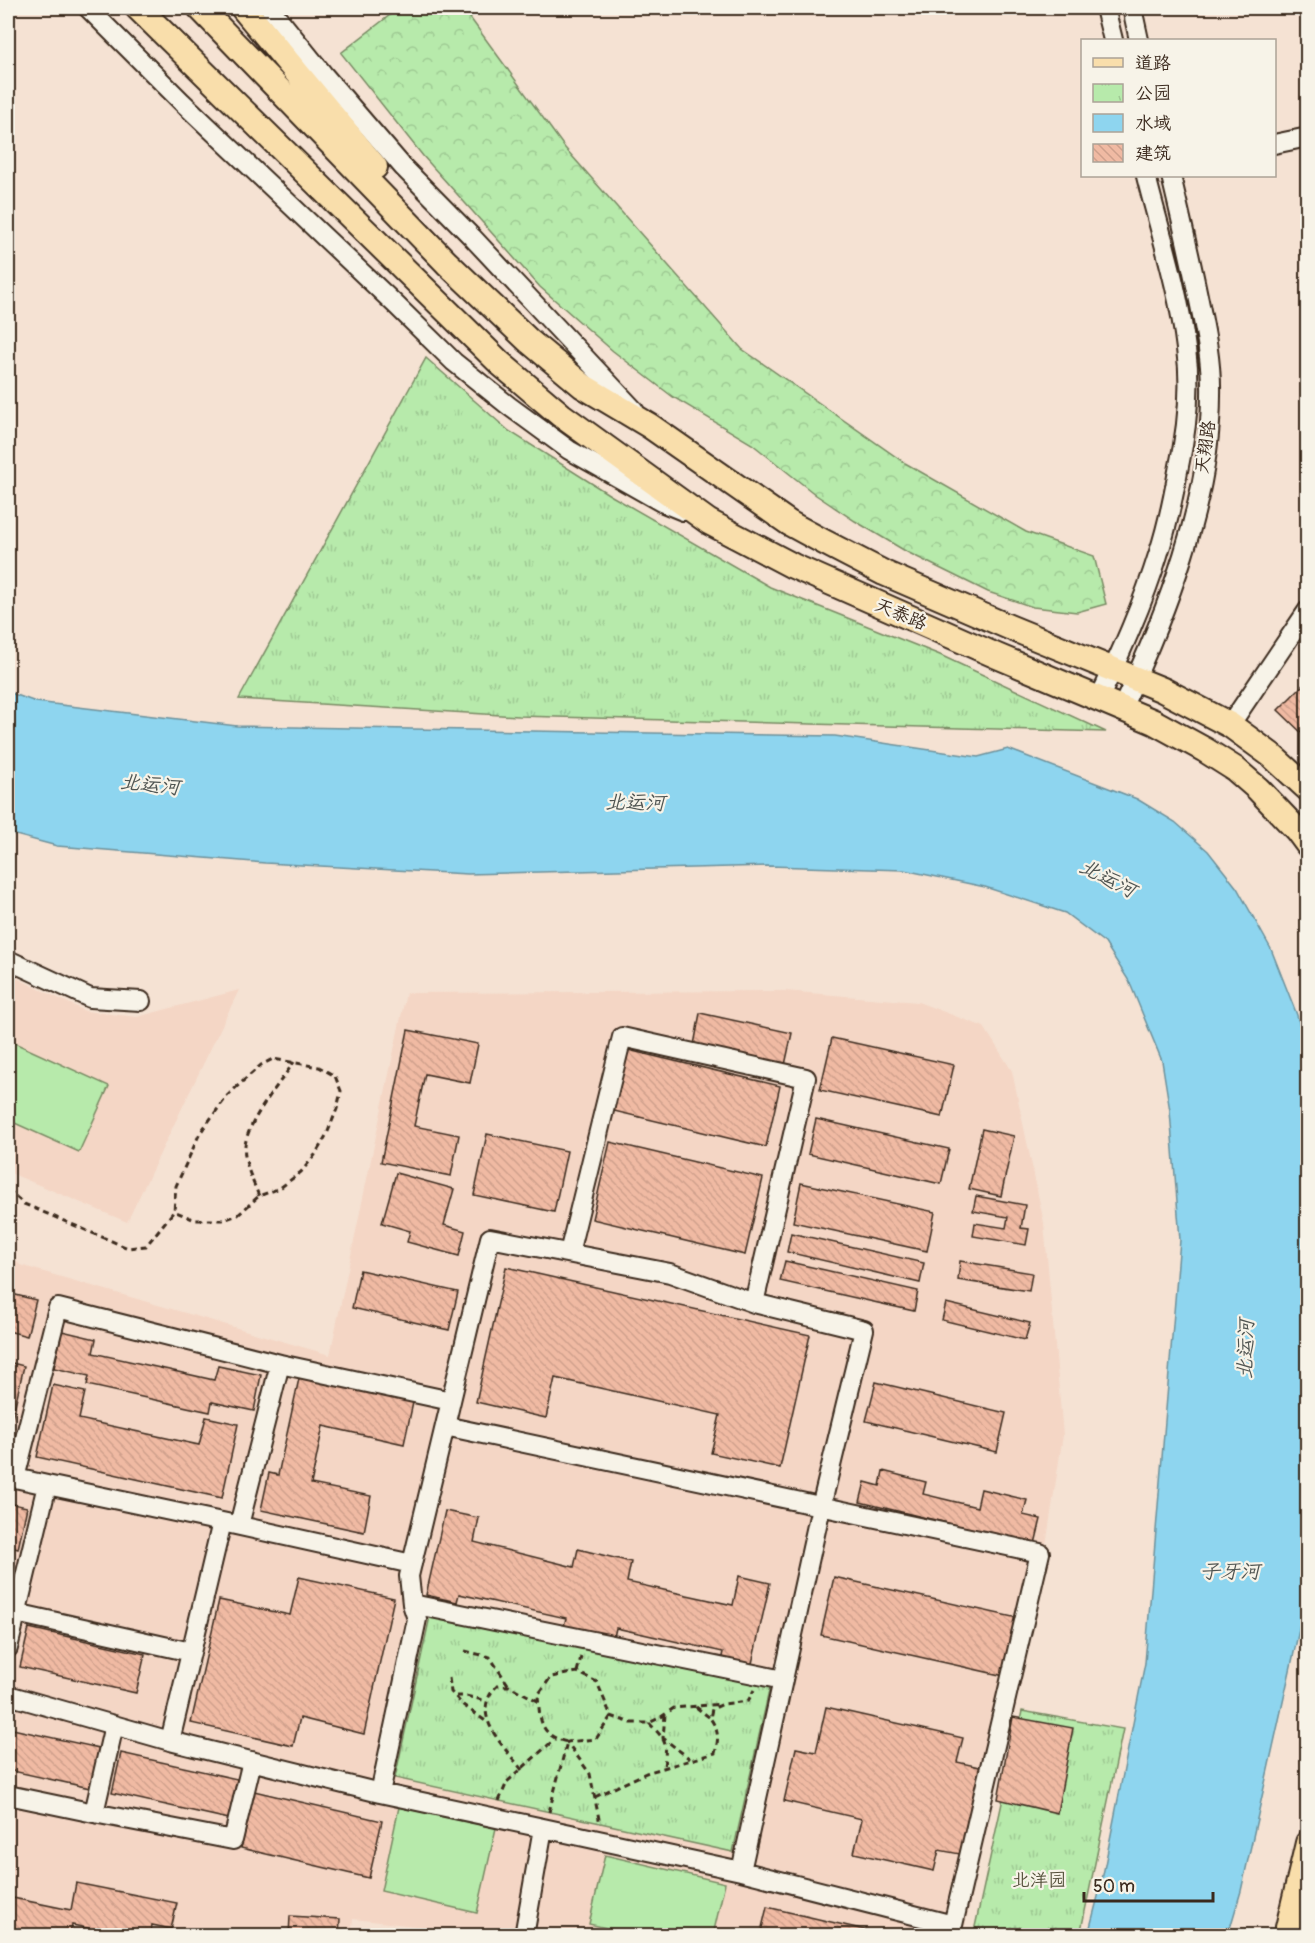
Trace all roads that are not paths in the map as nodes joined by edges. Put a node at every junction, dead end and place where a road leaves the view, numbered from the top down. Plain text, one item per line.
1 (88, 8) edge
2 (138, 8) edge
3 (200, 8) edge
4 (243, 8) edge
5 (270, 8) edge
6 (1105, 8) edge
7 (1132, 8) edge
8 (1113, 39) edge
9 (1139, 39) edge
10 (1308, 137) edge
11 (1276, 144) edge
12 (1146, 177) edge
13 (1171, 177) edge
14 (530, 341) junction
15 (650, 426) junction
16 (709, 522) junction
17 (1308, 610) edge
18 (1113, 669) junction
19 (1136, 678) junction
20 (1099, 699) junction
21 (1122, 708) junction
22 (1230, 725) junction
23 (1308, 789) edge
24 (1308, 845) edge
25 (8, 960) edge
26 (141, 1001) dead end
27 (568, 1253) junction
28 (754, 1303) junction
29 (280, 1364) junction
30 (451, 1401) junction
31 (445, 1426) junction
32 (47, 1485) junction
33 (821, 1507) junction
34 (231, 1523) junction
35 (412, 1564) junction
36 (412, 1604) junction
37 (16, 1613) junction
38 (8, 1648) edge
39 (191, 1652) junction
40 (783, 1680) junction
41 (8, 1695) edge
42 (114, 1725) junction
43 (170, 1741) junction
44 (252, 1761) junction
45 (380, 1792) junction
46 (8, 1795) edge
47 (94, 1813) junction
48 (543, 1828) junction
49 (1308, 1843) edge
50 (741, 1871) junction
51 (524, 1935) edge
52 (1286, 1935) edge

1 - 16 street
2 - 16 main road, 天泰路
3 - 14 main road
4 - 14 main road
5 - 15 street
6 - 8 street
7 - 9 street
10 - 11 street
12 - 18 street, 天翔路
13 - 19 street, 天翔路
14 - 15 main road, 天泰路
15 - 18 main road, 天泰路
16 - 20 main road, 天泰路
17 - 22 street
18 - 19 main road, 天泰路
18 - 20 street, 天翔路
19 - 21 street, 天翔路
19 - 22 main road, 天泰路
20 - 21 main road, 天泰路
21 - 24 main road, 天泰路
22 - 23 main road, 天泰路
25 - 26 street
27 - 28 street
27 - 28 street
27 - 30 street
28 - 33 street
29 - 30 street
29 - 32 street
29 - 34 street
30 - 31 street
31 - 33 street
31 - 35 street
32 - 34 street
32 - 37 street
33 - 40 street
33 - 50 street
34 - 35 street
34 - 39 street
35 - 36 street
36 - 40 street
36 - 45 street
37 - 38 street
37 - 39 street
39 - 43 street
40 - 50 street
41 - 42 street
42 - 43 street
42 - 47 street
43 - 44 street
44 - 45 street
44 - 47 street
45 - 48 street
46 - 47 street
48 - 50 street
48 - 51 street
49 - 52 main road

